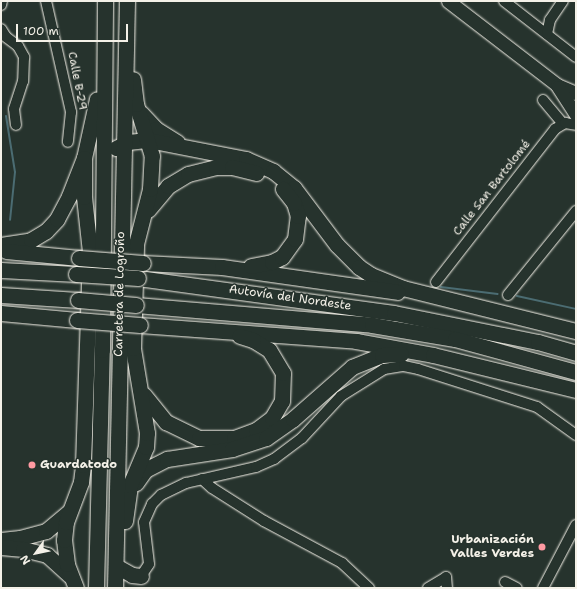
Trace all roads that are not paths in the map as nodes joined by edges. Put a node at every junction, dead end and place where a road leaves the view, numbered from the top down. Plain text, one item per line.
1 (2, 1) edge
2 (46, 1) edge
3 (105, 1) edge
4 (127, 1) edge
5 (448, 1) edge
6 (504, 1) edge
7 (562, 1) edge
8 (1, 5) edge
9 (1, 29) edge
10 (547, 34) junction
11 (126, 41) junction
12 (576, 56) edge
13 (105, 69) junction
14 (543, 100) dead end
15 (136, 104) junction
16 (572, 114) edge
17 (16, 125) dead end
18 (148, 140) junction
19 (68, 142) dead end
20 (124, 144) junction
21 (187, 147) junction
22 (84, 158) junction
23 (104, 172) junction
24 (576, 211) edge
25 (142, 219) junction
26 (1, 245) edge
27 (1, 250) edge
28 (222, 267) junction
29 (1, 270) edge
30 (436, 282) dead end
31 (1, 295) edge
32 (508, 295) dead end
33 (453, 300) junction
34 (1, 313) edge
35 (159, 325) junction
36 (576, 331) edge
37 (576, 353) edge
38 (433, 355) junction
39 (134, 362) junction
40 (576, 372) edge
41 (576, 390) edge
42 (574, 431) edge
43 (202, 479) junction
44 (127, 498) junction
45 (70, 511) junction
46 (576, 525) edge
47 (1, 540) edge
48 (1, 547) edge
49 (116, 564) junction
50 (141, 576) junction
51 (74, 582) edge
52 (505, 582) dead end
53 (96, 588) edge
54 (115, 588) edge
55 (128, 588) edge
56 (369, 588) edge
57 (428, 588) edge
58 (447, 588) edge
59 (517, 588) edge
60 (543, 588) edge

1 - 8 street
2 - 19 street, Calle B-29
3 - 13 highway, Carretera de Logroño
4 - 11 highway, Carretera de Logroño
5 - 16 main road
6 - 10 street
7 - 10 street
9 - 17 street
10 - 12 street
11 - 15 highway
11 - 20 highway, Carretera de Logroño
13 - 22 highway
13 - 23 highway, Carretera de Logroño
14 - 16 street
15 - 18 highway
15 - 21 highway
16 - 30 street, Calle San Bartolomé
18 - 20 highway
18 - 21 highway
18 - 25 highway
20 - 23 highway
20 - 49 highway, Carretera de Logroño
21 - 33 highway
22 - 26 highway
22 - 45 highway
23 - 53 highway, Carretera de Logroño
24 - 32 street
25 - 28 highway
25 - 39 highway
27 - 28 highway, bridge
28 - 33 highway
29 - 37 highway, Autovía del Nordeste, bridge
31 - 40 highway, Autovía del Nordeste, bridge
33 - 36 highway
34 - 35 highway, bridge
35 - 38 highway
35 - 39 highway
38 - 41 highway
38 - 44 highway
39 - 44 highway
42 - 43 street
43 - 50 street
43 - 56 street
44 - 49 highway
45 - 47 highway
45 - 51 highway
46 - 60 street
48 - 51 highway
49 - 50 highway
49 - 54 highway, Carretera de Logroño
50 - 55 highway
52 - 59 street
57 - 58 street

